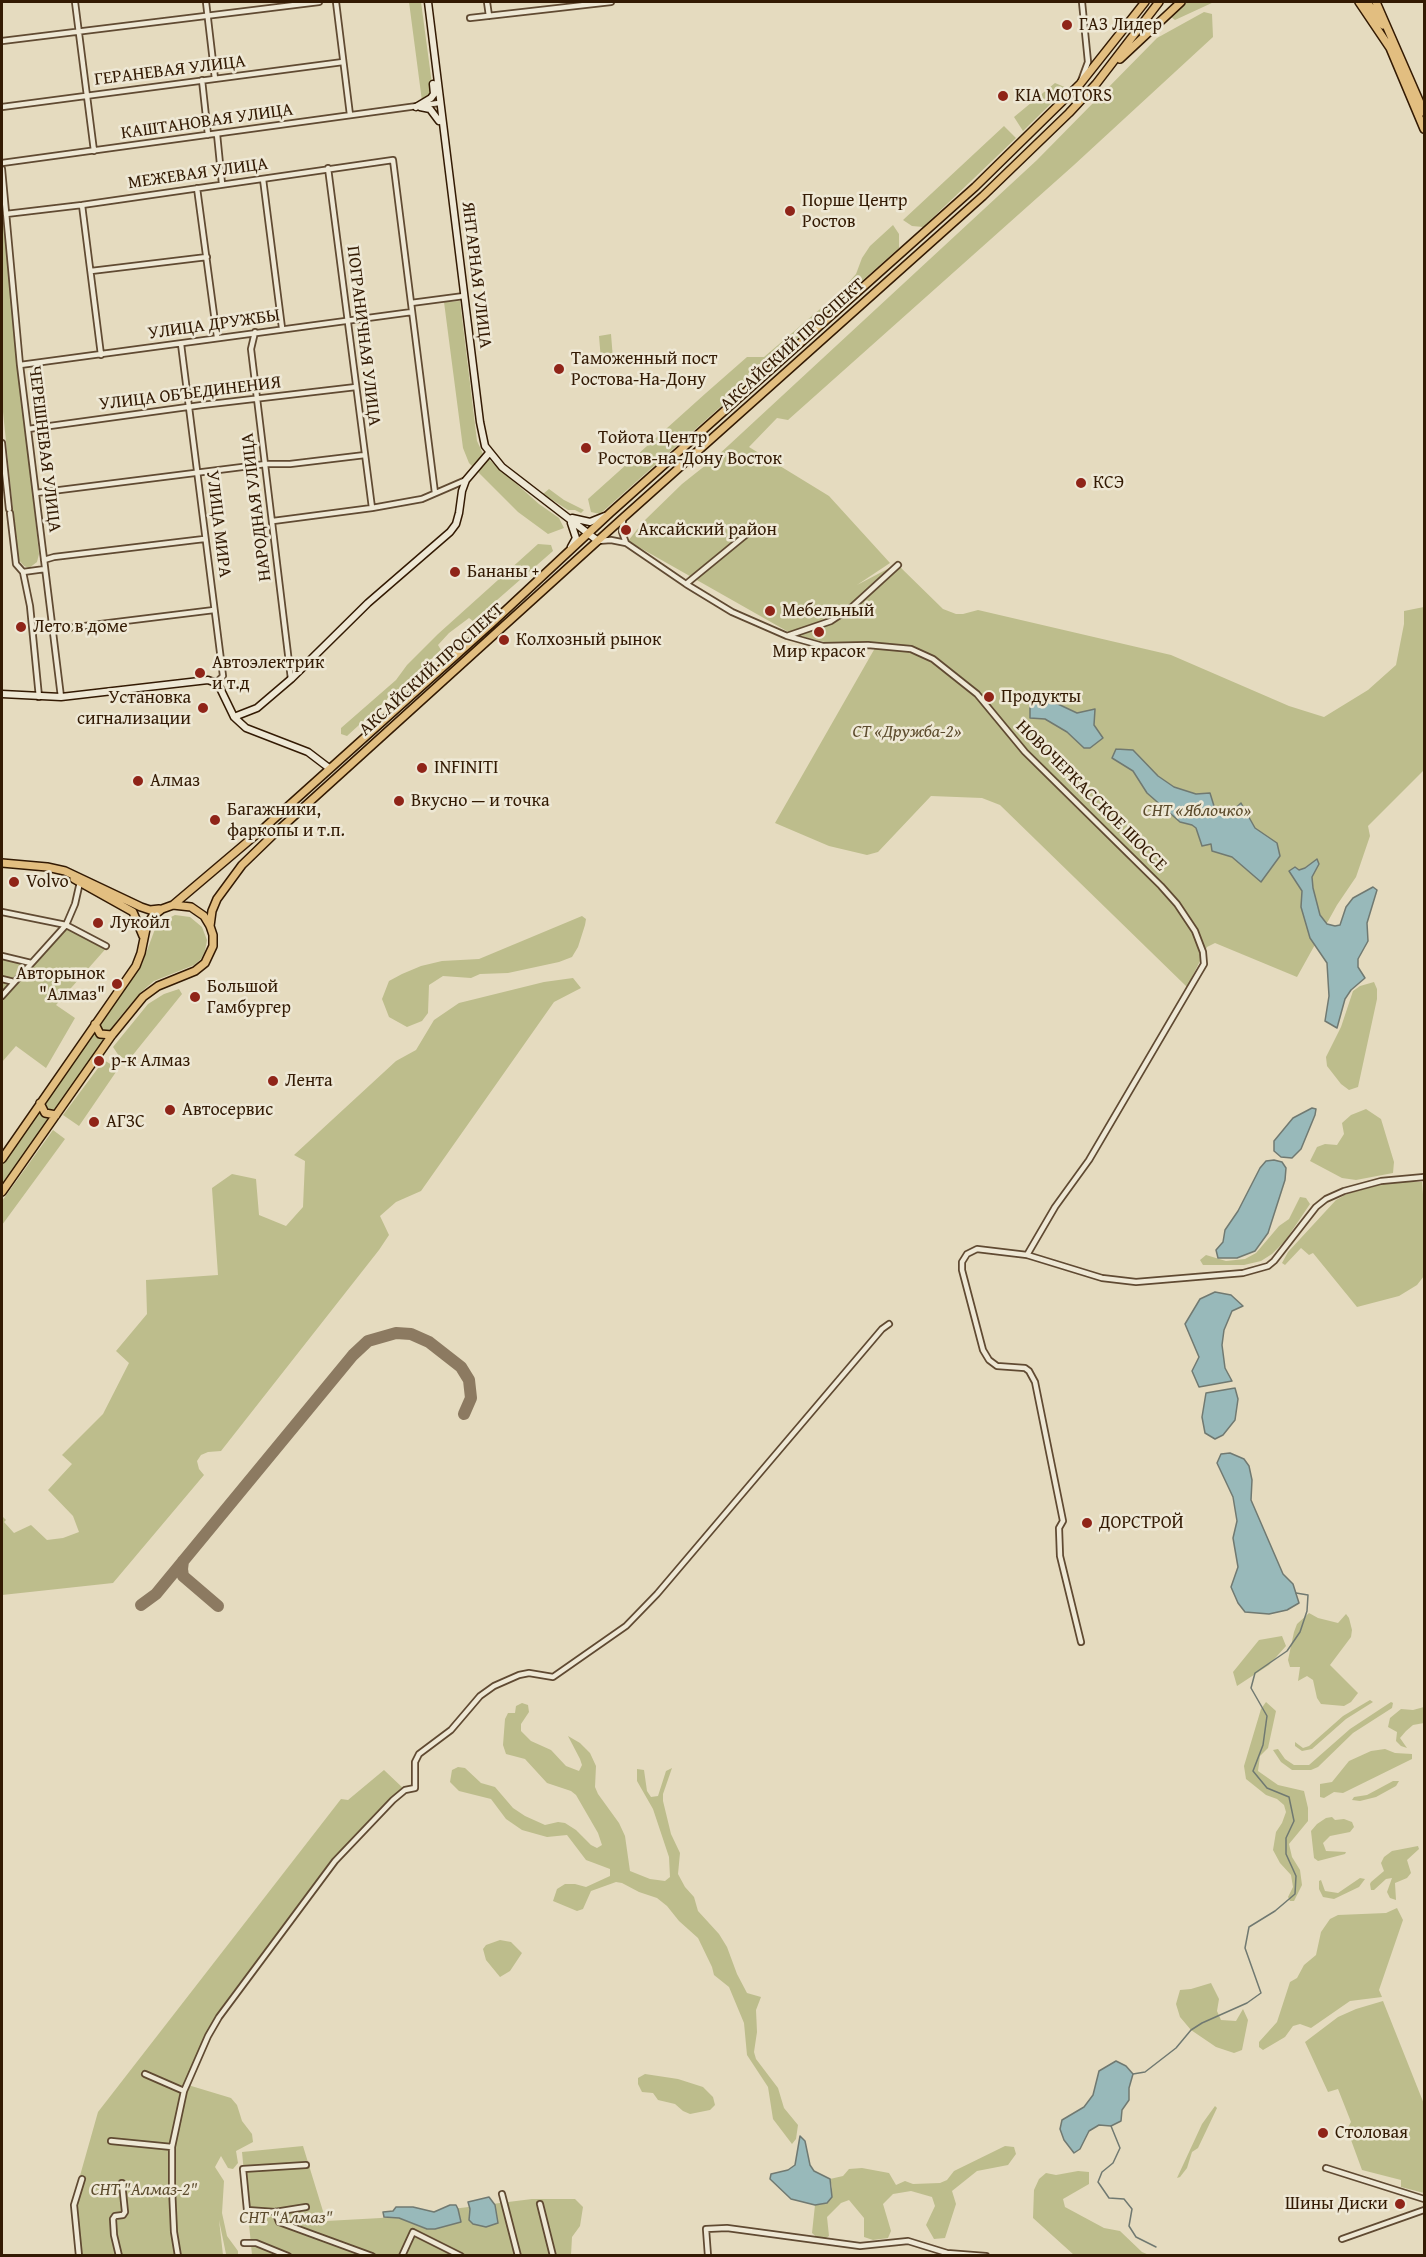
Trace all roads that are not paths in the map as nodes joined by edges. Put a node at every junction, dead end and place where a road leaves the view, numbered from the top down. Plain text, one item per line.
1 (75, 2) edge
2 (206, 2) edge
3 (319, 2) edge
4 (336, 2) edge
5 (428, 2) edge
6 (488, 2) edge
7 (541, 2) edge
8 (595, 2) edge
9 (611, 2) edge
10 (1082, 2) edge
11 (1145, 2) edge
12 (1159, 2) edge
13 (1181, 2) edge
14 (1359, 2) edge
15 (1367, 2) edge
16 (1376, 2) edge
17 (542, 10) junction
18 (208, 15) junction
19 (489, 16) junction
20 (470, 18) dead end
21 (79, 31) junction
22 (2, 41) edge
23 (1393, 46) junction
24 (435, 59) junction
25 (343, 62) junction
26 (1103, 76) junction
27 (215, 79) junction
28 (202, 80) junction
29 (1080, 84) junction
30 (87, 95) junction
31 (439, 103) junction
32 (2, 107) edge
33 (416, 107) junction
34 (1425, 112) edge
35 (350, 115) junction
36 (442, 126) junction
37 (1425, 129) edge
38 (217, 134) junction
39 (208, 135) junction
40 (94, 151) junction
41 (2, 162) edge
42 (328, 168) junction
43 (2, 169) edge
44 (263, 179) junction
45 (222, 184) junction
46 (197, 188) junction
47 (82, 205) junction
48 (6, 214) junction
49 (207, 257) junction
50 (91, 271) junction
51 (464, 296) junction
52 (411, 303) junction
53 (412, 312) junction
54 (347, 320) junction
55 (282, 328) junction
56 (255, 332) junction
57 (217, 337) junction
58 (181, 344) junction
59 (101, 355) junction
60 (20, 365) junction
61 (356, 387) junction
62 (258, 398) junction
63 (188, 408) junction
64 (28, 429) junction
65 (2, 443) edge
66 (489, 453) junction
67 (365, 455) junction
68 (266, 464) junction
69 (196, 472) junction
70 (466, 480) junction
71 (36, 493) junction
72 (435, 493) junction
73 (372, 508) junction
74 (610, 513) junction
75 (565, 515) junction
76 (624, 517) junction
77 (273, 521) junction
78 (753, 529) dead end
79 (587, 534) junction
80 (204, 539) junction
81 (598, 541) junction
82 (626, 543) junction
83 (568, 551) junction
84 (44, 560) junction
85 (898, 565) dead end
86 (45, 569) junction
87 (23, 572) junction
88 (563, 572) junction
89 (686, 584) junction
90 (214, 610) junction
91 (52, 630) junction
92 (787, 636) junction
93 (291, 679) junction
94 (216, 683) junction
95 (2, 694) edge
96 (39, 697) junction
97 (61, 697) junction
98 (234, 717) junction
99 (329, 768) junction
100 (2, 863) edge
101 (46, 867) junction
102 (80, 882) junction
103 (173, 905) junction
104 (162, 909) junction
105 (2, 912) edge
106 (66, 925) junction
107 (210, 926) junction
108 (143, 937) junction
109 (106, 946) dead end
110 (2, 956) edge
111 (31, 963) junction
112 (2, 979) edge
113 (14, 982) junction
114 (2, 996) edge
115 (95, 1024) junction
116 (112, 1035) junction
117 (40, 1103) junction
118 (56, 1115) junction
119 (2, 1159) edge
120 (1425, 1177) edge
121 (2, 1192) edge
122 (1027, 1255) junction
123 (889, 1324) dead end
124 (1081, 1642) dead end
125 (145, 2074) dead end
126 (184, 2091) junction
127 (111, 2141) dead end
128 (172, 2147) junction
129 (306, 2165) dead end
130 (1326, 2168) dead end
131 (82, 2179) dead end
132 (122, 2183) dead end
133 (502, 2194) dead end
134 (1425, 2199) edge
135 (540, 2204) dead end
136 (306, 2207) dead end
137 (1425, 2210) edge
138 (275, 2212) junction
139 (1342, 2239) dead end
140 (244, 2242) dead end
141 (78, 2256) edge
142 (119, 2256) edge
143 (178, 2256) edge
144 (288, 2256) edge
145 (372, 2256) edge
146 (402, 2256) edge
147 (461, 2256) edge
148 (518, 2256) edge
149 (553, 2256) edge
150 (708, 2256) edge
151 (986, 2256) edge

1 - 21 street
2 - 18 street
3 - 18 street
4 - 25 street
5 - 24 street, ЯНТАРНАЯ УЛИЦА
6 - 19 street
7 - 17 street
8 - 9 street
8 - 17 street
10 - 29 street
11 - 29 main road, АКСАЙСКИЙ ПРОСПЕКТ
12 - 26 main road, АКСАЙСКИЙ ПРОСПЕКТ
13 - 26 main road
14 - 23 main road
15 - 23 main road
16 - 23 main road
17 - 19 street
18 - 21 street
18 - 27 street
19 - 20 street
21 - 22 street
21 - 30 street
23 - 34 main road
23 - 37 main road
24 - 31 street, ЯНТАРНАЯ УЛИЦА
24 - 33 street
25 - 27 street, ГЕРАНЕВАЯ УЛИЦА
25 - 35 street
26 - 76 main road, АКСАЙСКИЙ ПРОСПЕКТ
27 - 28 street, ГЕРАНЕВАЯ УЛИЦА
28 - 30 street, ГЕРАНЕВАЯ УЛИЦА
28 - 39 street
29 - 74 main road, АКСАЙСКИЙ ПРОСПЕКТ
30 - 32 street, ГЕРАНЕВАЯ УЛИЦА
30 - 40 street
31 - 33 street, КАШТАНОВАЯ УЛИЦА
31 - 36 street, ЯНТАРНАЯ УЛИЦА
33 - 35 street, КАШТАНОВАЯ УЛИЦА
33 - 36 street
35 - 38 street, КАШТАНОВАЯ УЛИЦА
36 - 51 street, ЯНТАРНАЯ УЛИЦА
38 - 39 street, КАШТАНОВАЯ УЛИЦА
38 - 45 street
39 - 40 street, КАШТАНОВАЯ УЛИЦА
40 - 41 street, КАШТАНОВАЯ УЛИЦА
42 - 44 street, МЕЖЕВАЯ УЛИЦА
42 - 52 street, МЕЖЕВАЯ УЛИЦА
42 - 54 street, ПОГРАНИЧНАЯ УЛИЦА
43 - 48 street, ЧЕРЕШНЕВАЯ УЛИЦА
44 - 45 street, МЕЖЕВАЯ УЛИЦА
44 - 55 street
45 - 46 street, МЕЖЕВАЯ УЛИЦА
46 - 47 street, МЕЖЕВАЯ УЛИЦА
46 - 49 street
47 - 48 street, МЕЖЕВАЯ УЛИЦА
47 - 50 street
48 - 60 street, ЧЕРЕШНЕВАЯ УЛИЦА
49 - 50 street
49 - 57 street
50 - 59 street
51 - 52 street
51 - 66 street, ЯНТАРНАЯ УЛИЦА
52 - 53 street
53 - 54 street, УЛИЦА ДРУЖБЫ
53 - 72 street
54 - 55 street, УЛИЦА ДРУЖБЫ
54 - 61 street, ПОГРАНИЧНАЯ УЛИЦА
55 - 56 street, УЛИЦА ДРУЖБЫ
56 - 57 street, УЛИЦА ДРУЖБЫ
56 - 62 street, НАРОДНАЯ УЛИЦА
57 - 58 street, УЛИЦА ДРУЖБЫ
58 - 59 street, УЛИЦА ДРУЖБЫ
58 - 63 street, УЛИЦА МИРА
59 - 60 street, УЛИЦА ДРУЖБЫ
60 - 64 street, ЧЕРЕШНЕВАЯ УЛИЦА
61 - 62 street, УЛИЦА ОБЪЕДИНЕНИЯ
61 - 67 street, ПОГРАНИЧНАЯ УЛИЦА
62 - 63 street, УЛИЦА ОБЪЕДИНЕНИЯ
62 - 68 street, НАРОДНАЯ УЛИЦА
63 - 64 street, УЛИЦА ОБЪЕДИНЕНИЯ
63 - 69 street, УЛИЦА МИРА
64 - 71 street, ЧЕРЕШНЕВАЯ УЛИЦА
65 - 87 street
66 - 70 street
66 - 75 street, ЯНТАРНАЯ УЛИЦА
67 - 68 street
67 - 73 street, ПОГРАНИЧНАЯ УЛИЦА
68 - 69 street
68 - 77 street, НАРОДНАЯ УЛИЦА
69 - 71 street
69 - 80 street, УЛИЦА МИРА
70 - 72 street
70 - 93 street
71 - 84 street, ЧЕРЕШНЕВАЯ УЛИЦА
72 - 73 street
73 - 77 street
74 - 75 street, ЯНТАРНАЯ УЛИЦА
74 - 79 main road, АКСАЙСКИЙ ПРОСПЕКТ
75 - 79 street, ЯНТАРНАЯ УЛИЦА
75 - 83 street
76 - 81 main road, АКСАЙСКИЙ ПРОСПЕКТ
76 - 82 street
77 - 93 street, НАРОДНАЯ УЛИЦА
78 - 89 street
79 - 81 street, ЯНТАРНАЯ УЛИЦА
79 - 83 main road, АКСАЙСКИЙ ПРОСПЕКТ
79 - 88 main road
80 - 84 street
80 - 90 street, УЛИЦА МИРА
81 - 82 street
81 - 88 main road, АКСАЙСКИЙ ПРОСПЕКТ
82 - 89 street, НОВОЧЕРКАССКОЕ ШОССЕ
83 - 99 main road, АКСАЙСКИЙ ПРОСПЕКТ
84 - 86 street, ЧЕРЕШНЕВАЯ УЛИЦА
85 - 92 street
86 - 87 street
86 - 91 street, ЧЕРЕШНЕВАЯ УЛИЦА
87 - 96 street
88 - 107 main road, АКСАЙСКИЙ ПРОСПЕКТ
89 - 92 street, НОВОЧЕРКАССКОЕ ШОССЕ
90 - 91 street
90 - 94 street, УЛИЦА МИРА
91 - 97 street, ЧЕРЕШНЕВАЯ УЛИЦА
92 - 122 street, НОВОЧЕРКАССКОЕ ШОССЕ
93 - 98 street
94 - 97 street
94 - 98 street
95 - 96 street
96 - 97 street
98 - 99 street
99 - 103 main road, АКСАЙСКИЙ ПРОСПЕКТ
100 - 101 main road
101 - 102 main road
101 - 104 main road
102 - 106 street
102 - 108 main road
103 - 104 main road
103 - 107 main road
104 - 108 main road
105 - 106 street
106 - 109 street
106 - 111 street
107 - 116 main road, АКСАЙСКИЙ ПРОСПЕКТ
108 - 115 main road
110 - 111 street
111 - 113 street
112 - 113 street
113 - 114 street
115 - 116 main road
115 - 117 main road
116 - 118 main road, АКСАЙСКИЙ ПРОСПЕКТ
117 - 118 main road
117 - 119 main road
118 - 121 main road, АКСАЙСКИЙ ПРОСПЕКТ
120 - 122 street
122 - 124 street
123 - 126 street
125 - 126 street
126 - 128 street
127 - 128 street
128 - 143 street
129 - 138 street
130 - 134 street
131 - 141 street
132 - 142 street
133 - 148 street
135 - 149 street
136 - 138 street
137 - 139 street
138 - 145 street
140 - 144 street
146 - 147 street
150 - 151 street

